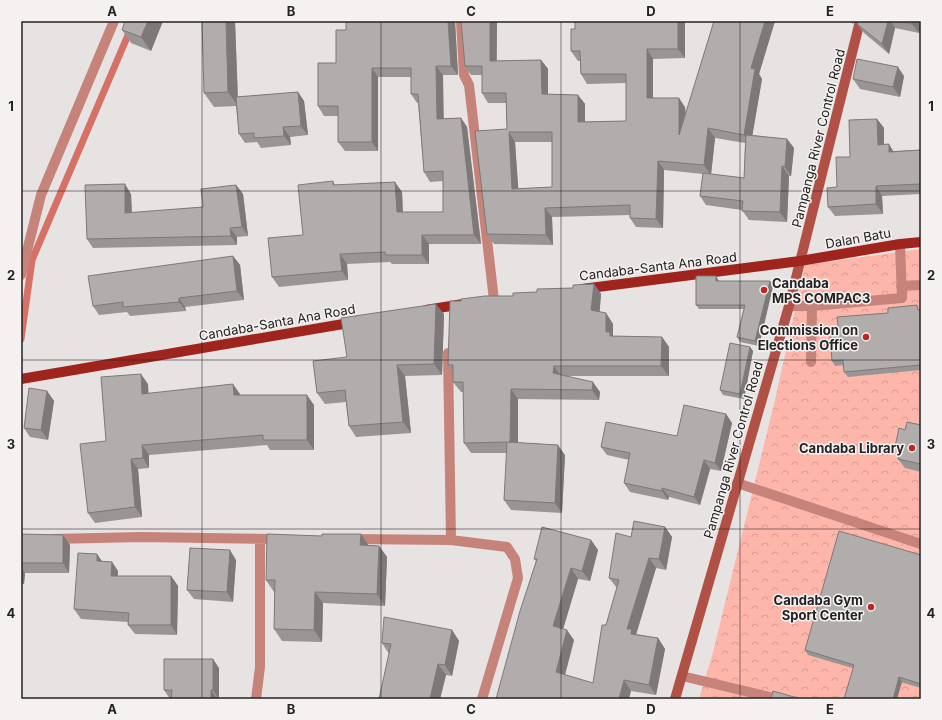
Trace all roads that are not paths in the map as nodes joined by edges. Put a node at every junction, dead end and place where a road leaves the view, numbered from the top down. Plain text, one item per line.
1 (114, 21) edge
2 (461, 21) edge
3 (860, 21) edge
4 (921, 242) edge
5 (900, 244) junction
6 (800, 261) junction
7 (21, 275) edge
8 (921, 285) edge
9 (901, 286) junction
10 (572, 290) edge
11 (494, 300) edge
12 (472, 302) edge
13 (451, 305) junction
14 (789, 306) junction
15 (812, 306) junction
16 (412, 312) edge
17 (450, 319) edge
18 (365, 320) edge
19 (449, 340) edge
20 (811, 362) dead end
21 (21, 379) edge
22 (737, 483) junction
23 (40, 539) edge
24 (260, 539) junction
25 (292, 539) edge
26 (340, 539) edge
27 (451, 540) junction
28 (921, 544) edge
29 (682, 676) junction
30 (256, 699) edge
31 (482, 699) edge
32 (675, 699) edge
33 (778, 699) edge

1 - 7 street
2 - 11 street
3 - 6 main road, Pampanga River Control Road
4 - 5 main road, Dalan Batu
5 - 6 main road, Dalan Batu
5 - 9 street
6 - 10 main road, Candaba-Santa Ana Road
6 - 14 main road, Pampanga River Control Road
8 - 9 street
9 - 15 street
12 - 13 main road
13 - 16 main road
13 - 17 street
14 - 15 street
14 - 22 main road, Pampanga River Control Road
15 - 20 street
18 - 21 main road, Candaba-Santa Ana Road
19 - 27 street
22 - 28 street
22 - 29 main road, Pampanga River Control Road
23 - 24 street
24 - 25 street
24 - 30 street
26 - 27 street
27 - 31 street
29 - 32 main road, Pampanga River Control Road
29 - 33 street

